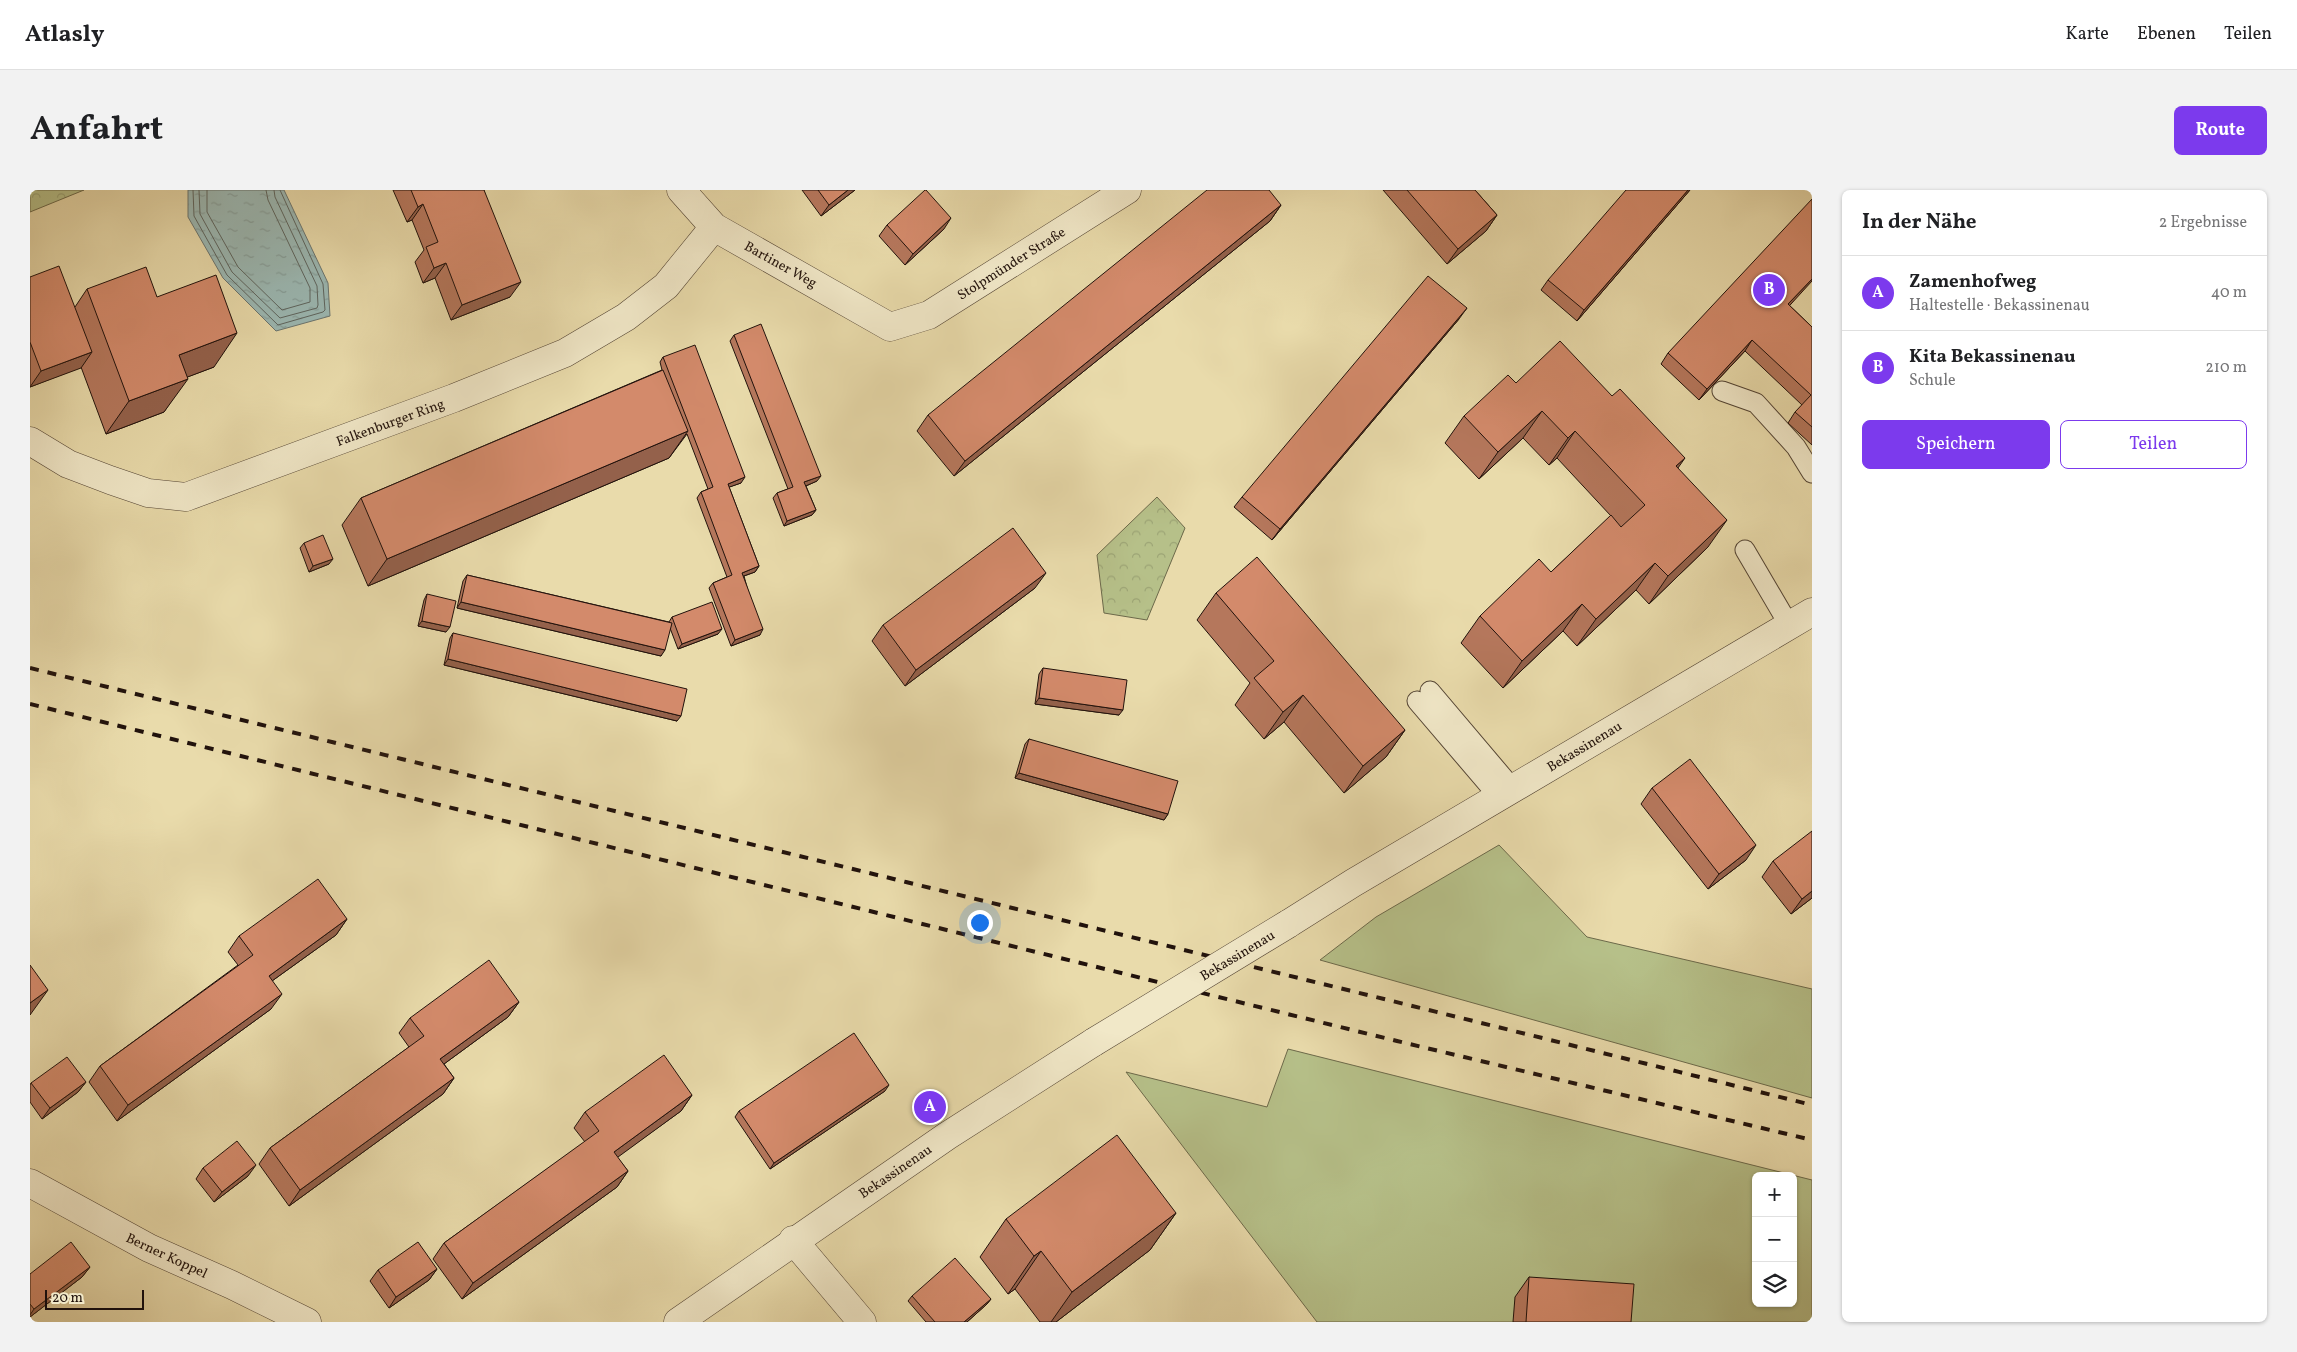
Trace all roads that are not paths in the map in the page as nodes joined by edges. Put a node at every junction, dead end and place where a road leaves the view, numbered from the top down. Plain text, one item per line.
1 (680, 190) edge
2 (1127, 190) edge
3 (714, 227) junction
4 (890, 328) joint
5 (1722, 391) edge
6 (30, 440) edge
7 (1812, 473) edge
8 (1745, 550) dead end
9 (1801, 618) edge
10 (1424, 696) dead end
11 (1506, 793) junction
12 (30, 1183) edge
13 (793, 1240) junction
14 (307, 1322) edge
15 (678, 1322) edge
16 (862, 1322) edge

1 - 3 street, Bartiner Weg
2 - 4 street, Stolpmünder Straße
3 - 4 street, Bartiner Weg
3 - 6 street, Falkenburger Ring
5 - 7 lane
8 - 9 lane
9 - 11 street, Bekassinenau
10 - 11 lane
11 - 13 street, Bekassinenau, bridge
12 - 14 street, Berner Koppel
13 - 15 street, Bekassinenau
13 - 16 street

